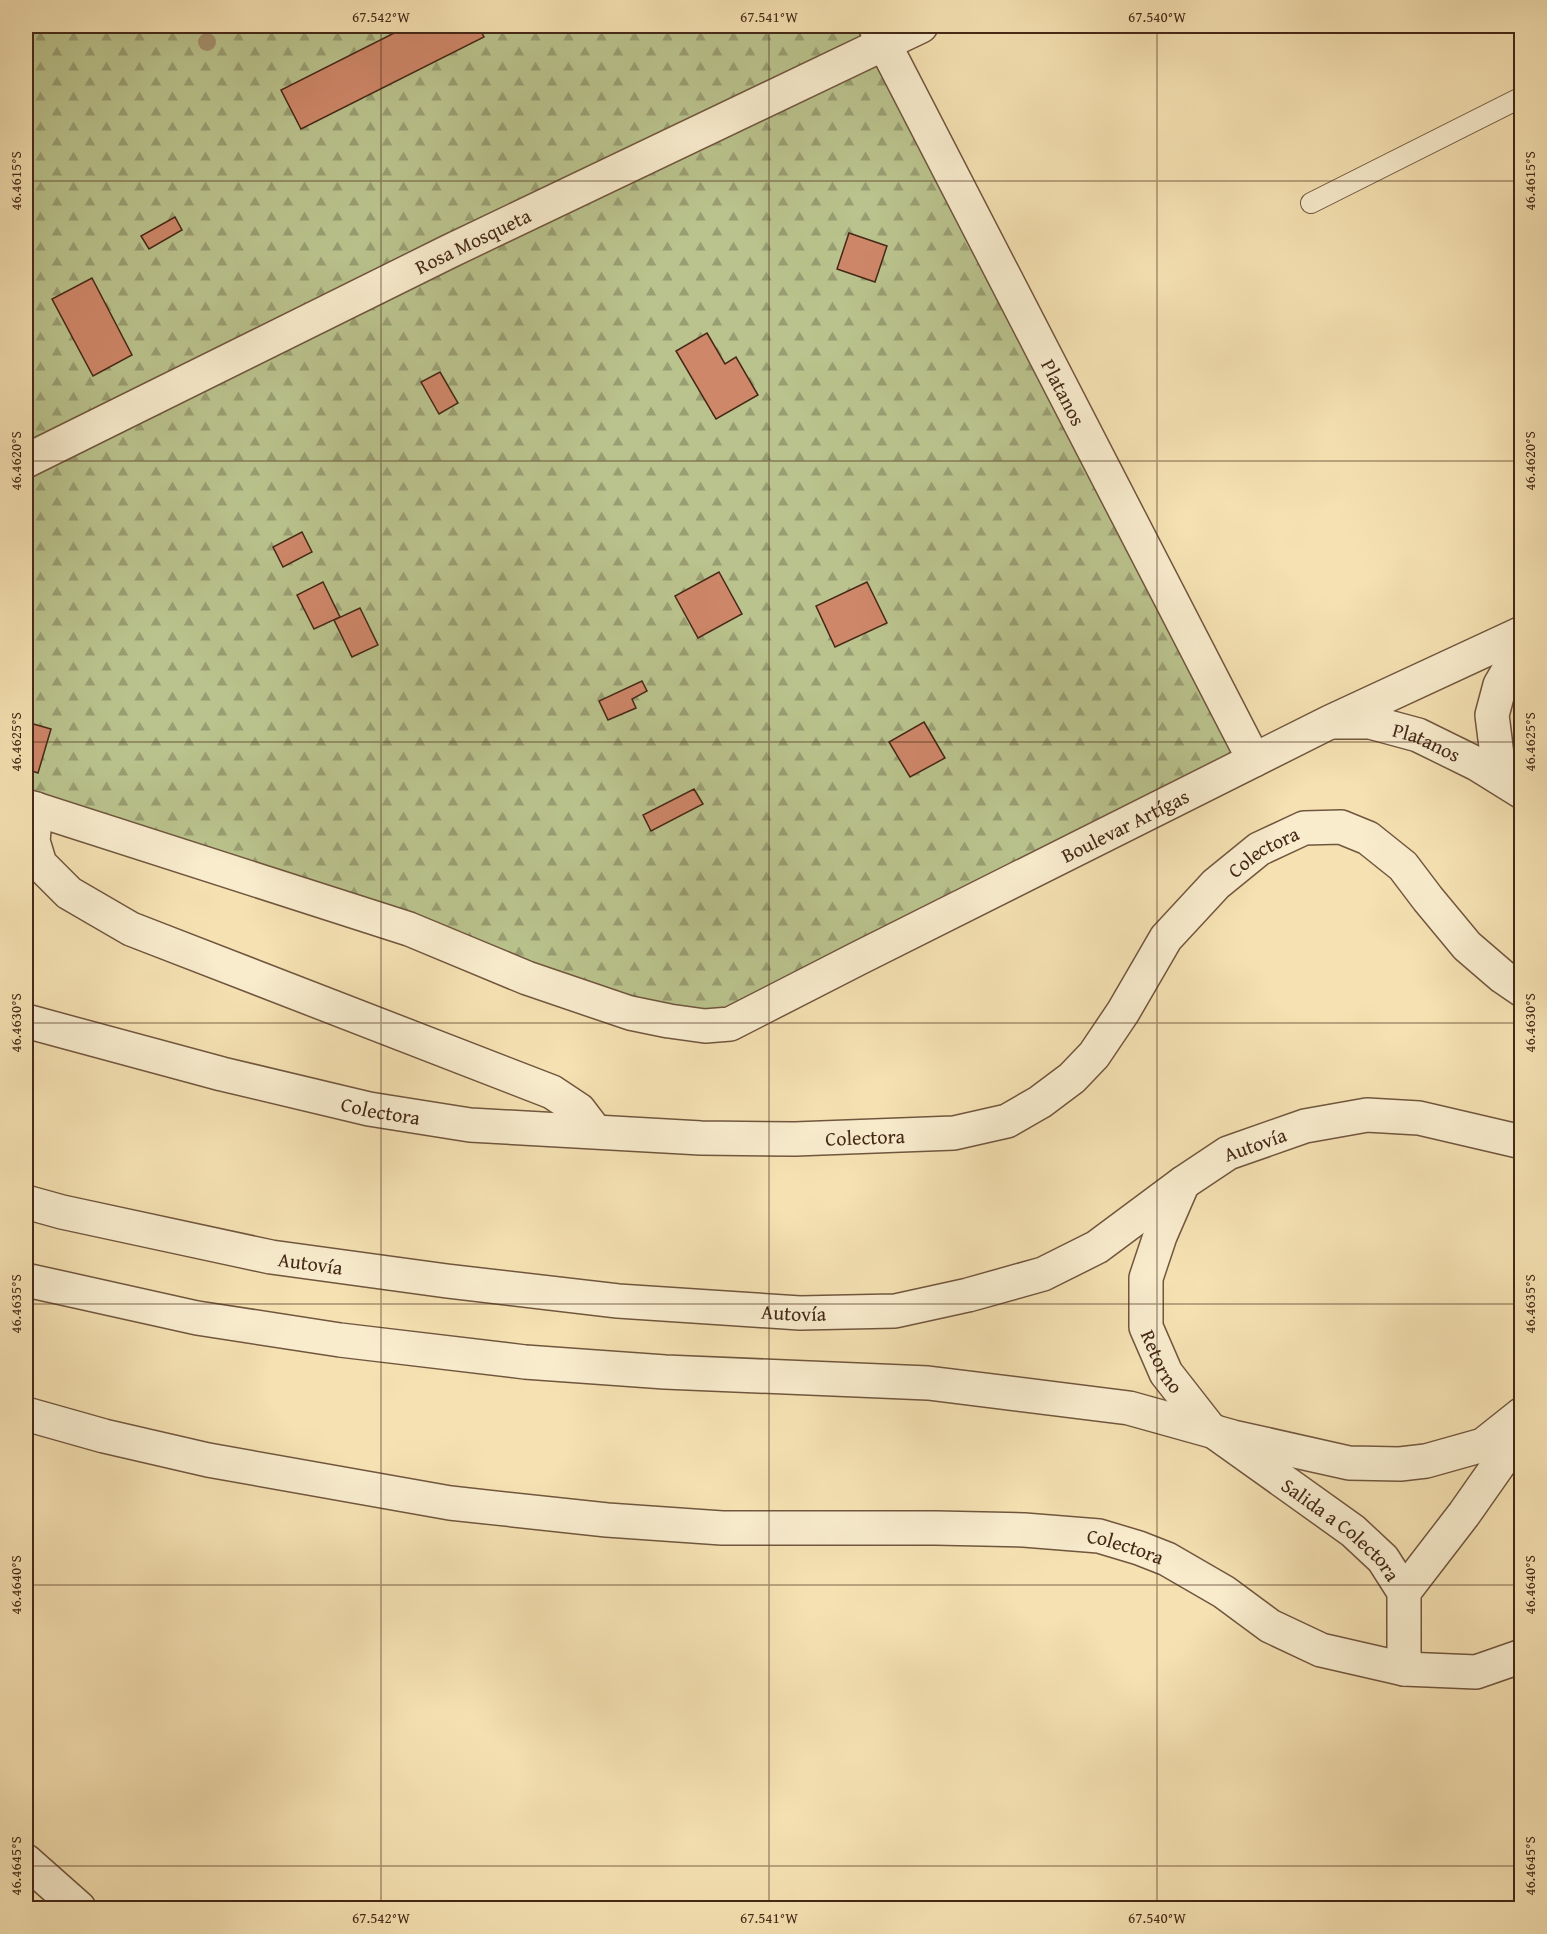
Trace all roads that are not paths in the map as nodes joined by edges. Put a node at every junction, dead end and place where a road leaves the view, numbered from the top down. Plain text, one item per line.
1 (921, 26) edge
2 (880, 34) edge
3 (1521, 97) edge
4 (1311, 203) dead end
5 (26, 461) edge
6 (1521, 633) edge
7 (1521, 647) edge
8 (1330, 722) junction
9 (1254, 760) junction
10 (1519, 790) edge
11 (31, 807) edge
12 (1521, 990) edge
13 (26, 1021) edge
14 (595, 1131) junction
15 (1521, 1142) edge
16 (1183, 1183) junction
17 (26, 1202) edge
18 (26, 1280) edge
19 (26, 1414) edge
20 (1521, 1414) edge
21 (1209, 1428) junction
22 (1521, 1436) edge
23 (1404, 1592) junction
24 (1521, 1656) edge
25 (1404, 1670) junction
26 (26, 1861) edge
27 (79, 1908) edge

1 - 2 street, Rosa Mosqueta
2 - 5 street, Rosa Mosqueta
2 - 9 street, Platanos
3 - 4 lane
6 - 8 street, Boulevar Artígas
7 - 10 street, Platanos
8 - 9 street, Boulevar Artígas
8 - 10 street, Platanos
9 - 11 street, Boulevar Artígas
11 - 14 street
12 - 14 street, Colectora
13 - 14 street, Colectora
15 - 16 street, Autovía
16 - 17 street, Autovía
16 - 21 street, Retorno
18 - 21 street
19 - 25 street, Colectora
20 - 21 street
21 - 23 street, Salida a Colectora
22 - 23 street
23 - 25 street, Salida a Colectora
24 - 25 street, Colectora
26 - 27 street

